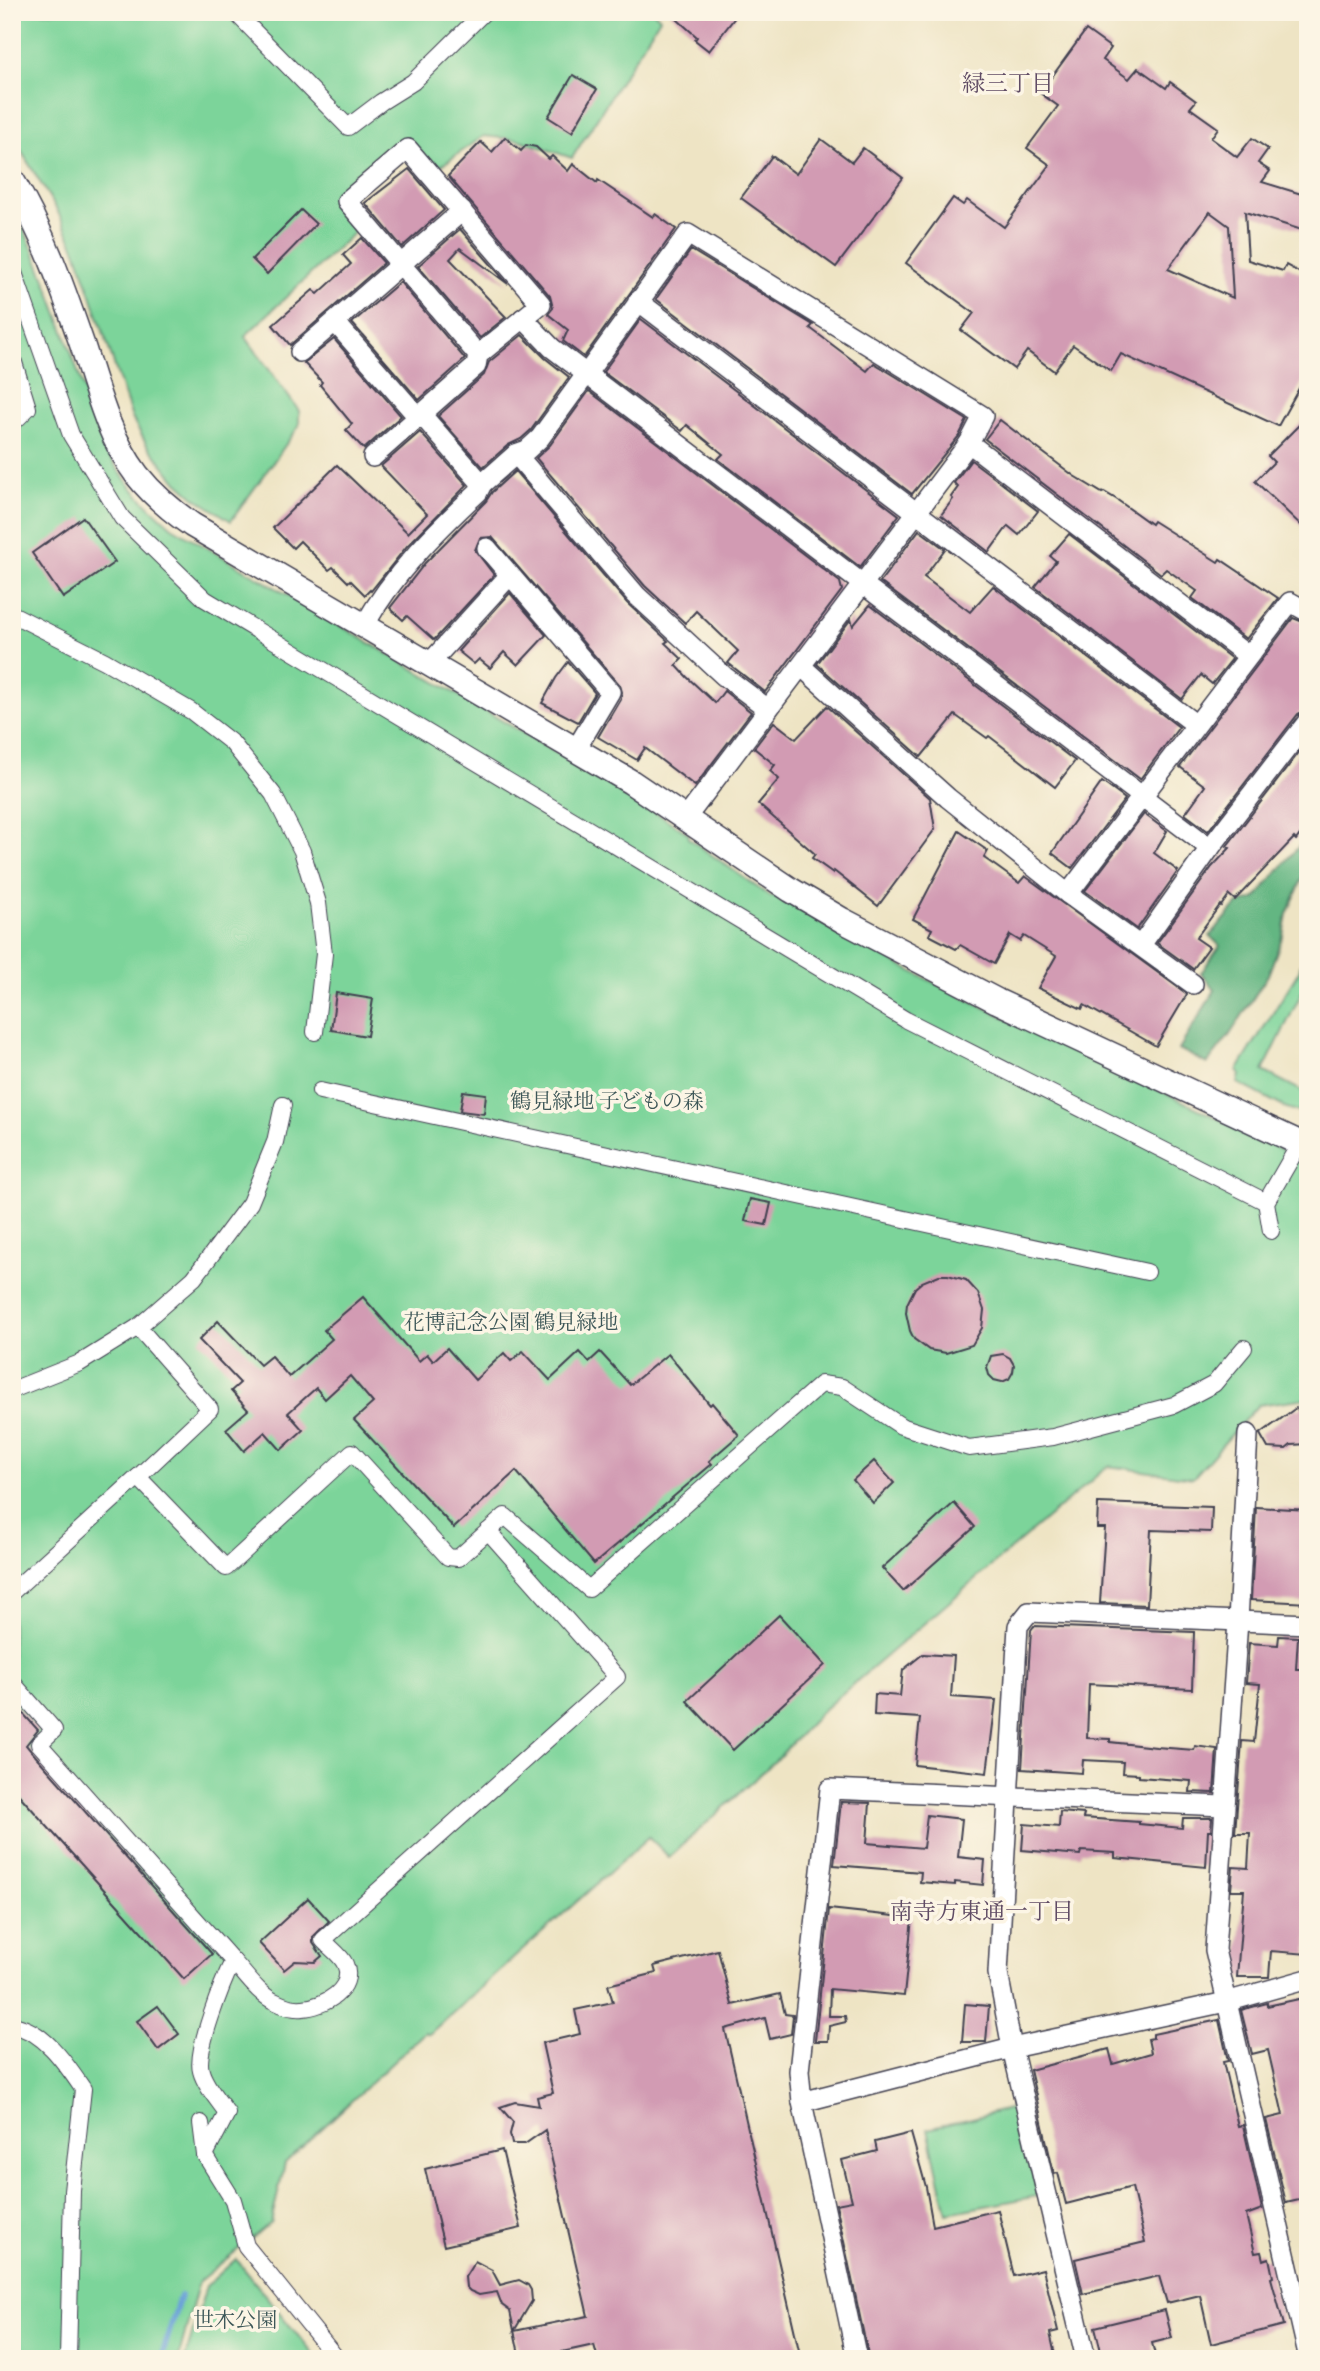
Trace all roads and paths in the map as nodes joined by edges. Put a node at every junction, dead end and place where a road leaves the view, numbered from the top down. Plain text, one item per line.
1 (235, 12) edge
2 (484, 12) edge
3 (12, 180) edge
4 (462, 211) junction
5 (399, 264) junction
6 (12, 267) edge
7 (638, 301) junction
8 (523, 318) junction
9 (335, 322) junction
10 (300, 352) dead end
11 (478, 355) junction
12 (12, 356) edge
13 (585, 373) junction
14 (418, 417) junction
15 (12, 424) edge
16 (970, 443) junction
17 (516, 454) junction
18 (373, 457) dead end
19 (482, 484) junction
20 (918, 513) junction
21 (487, 548) dead end
22 (509, 576) junction
23 (863, 585) junction
24 (1308, 612) edge
25 (12, 614) edge
26 (364, 625) junction
27 (1247, 655) junction
28 (429, 664) junction
29 (801, 666) junction
30 (768, 709) junction
31 (1308, 721) edge
32 (1195, 724) junction
33 (576, 749) junction
34 (1141, 797) junction
35 (686, 818) junction
36 (1210, 848) junction
37 (1068, 894) junction
38 (1141, 945) junction
39 (1193, 984) dead end
40 (315, 1032) dead end
41 (320, 1091) dead end
42 (283, 1105) dead end
43 (1304, 1145) edge
44 (1266, 1202) junction
45 (1270, 1231) dead end
46 (1147, 1272) dead end
47 (138, 1327) junction
48 (1244, 1348) dead end
49 (12, 1390) edge
50 (1248, 1434) dead end
51 (138, 1477) junction
52 (488, 1531) junction
53 (12, 1592) edge
54 (1238, 1621) junction
55 (1308, 1625) edge
56 (12, 1682) edge
57 (1007, 1798) junction
58 (1223, 1807) junction
59 (233, 1961) junction
60 (1308, 1979) edge
61 (1226, 2002) junction
62 (12, 2025) edge
63 (1012, 2048) junction
64 (802, 2102) junction
65 (201, 2123) dead end
66 (205, 2155) junction
67 (1308, 2354) edge
68 (68, 2359) edge
69 (337, 2359) edge
70 (857, 2359) edge
71 (1086, 2359) edge

1 - 2 street
3 - 26 street
4 - 5 street
4 - 5 street
4 - 8 street
5 - 9 street
5 - 11 street
6 - 44 street
7 - 13 street
7 - 16 street
7 - 20 street
8 - 11 street
8 - 13 street
9 - 10 street
9 - 14 street
11 - 14 street
12 - 15 street
13 - 17 street
13 - 23 street
14 - 18 street
14 - 19 street
16 - 20 street
16 - 27 street
17 - 19 street
17 - 30 street
19 - 26 street
20 - 23 street
20 - 32 street
21 - 22 street
22 - 28 street
22 - 33 street
23 - 29 street
23 - 34 street
24 - 27 street
25 - 40 street
26 - 28 street
27 - 32 street
28 - 33 street
29 - 30 street
29 - 37 street
30 - 35 street
31 - 36 street
32 - 34 street
33 - 35 street
34 - 36 street
34 - 37 street
35 - 43 street
36 - 38 street
37 - 38 street
38 - 39 street
41 - 46 street
42 - 47 street
43 - 44 street
44 - 45 street
47 - 49 street
47 - 51 street
48 - 52 street
50 - 54 street
51 - 52 street
51 - 53 street
52 - 59 street
54 - 55 street
54 - 57 street
54 - 58 street
56 - 59 street
57 - 58 street
57 - 63 street
57 - 64 street
58 - 61 street
59 - 66 street
60 - 61 street
61 - 63 street
61 - 67 street
62 - 68 street
63 - 64 street
63 - 71 street
64 - 70 street
65 - 66 street
66 - 69 street

